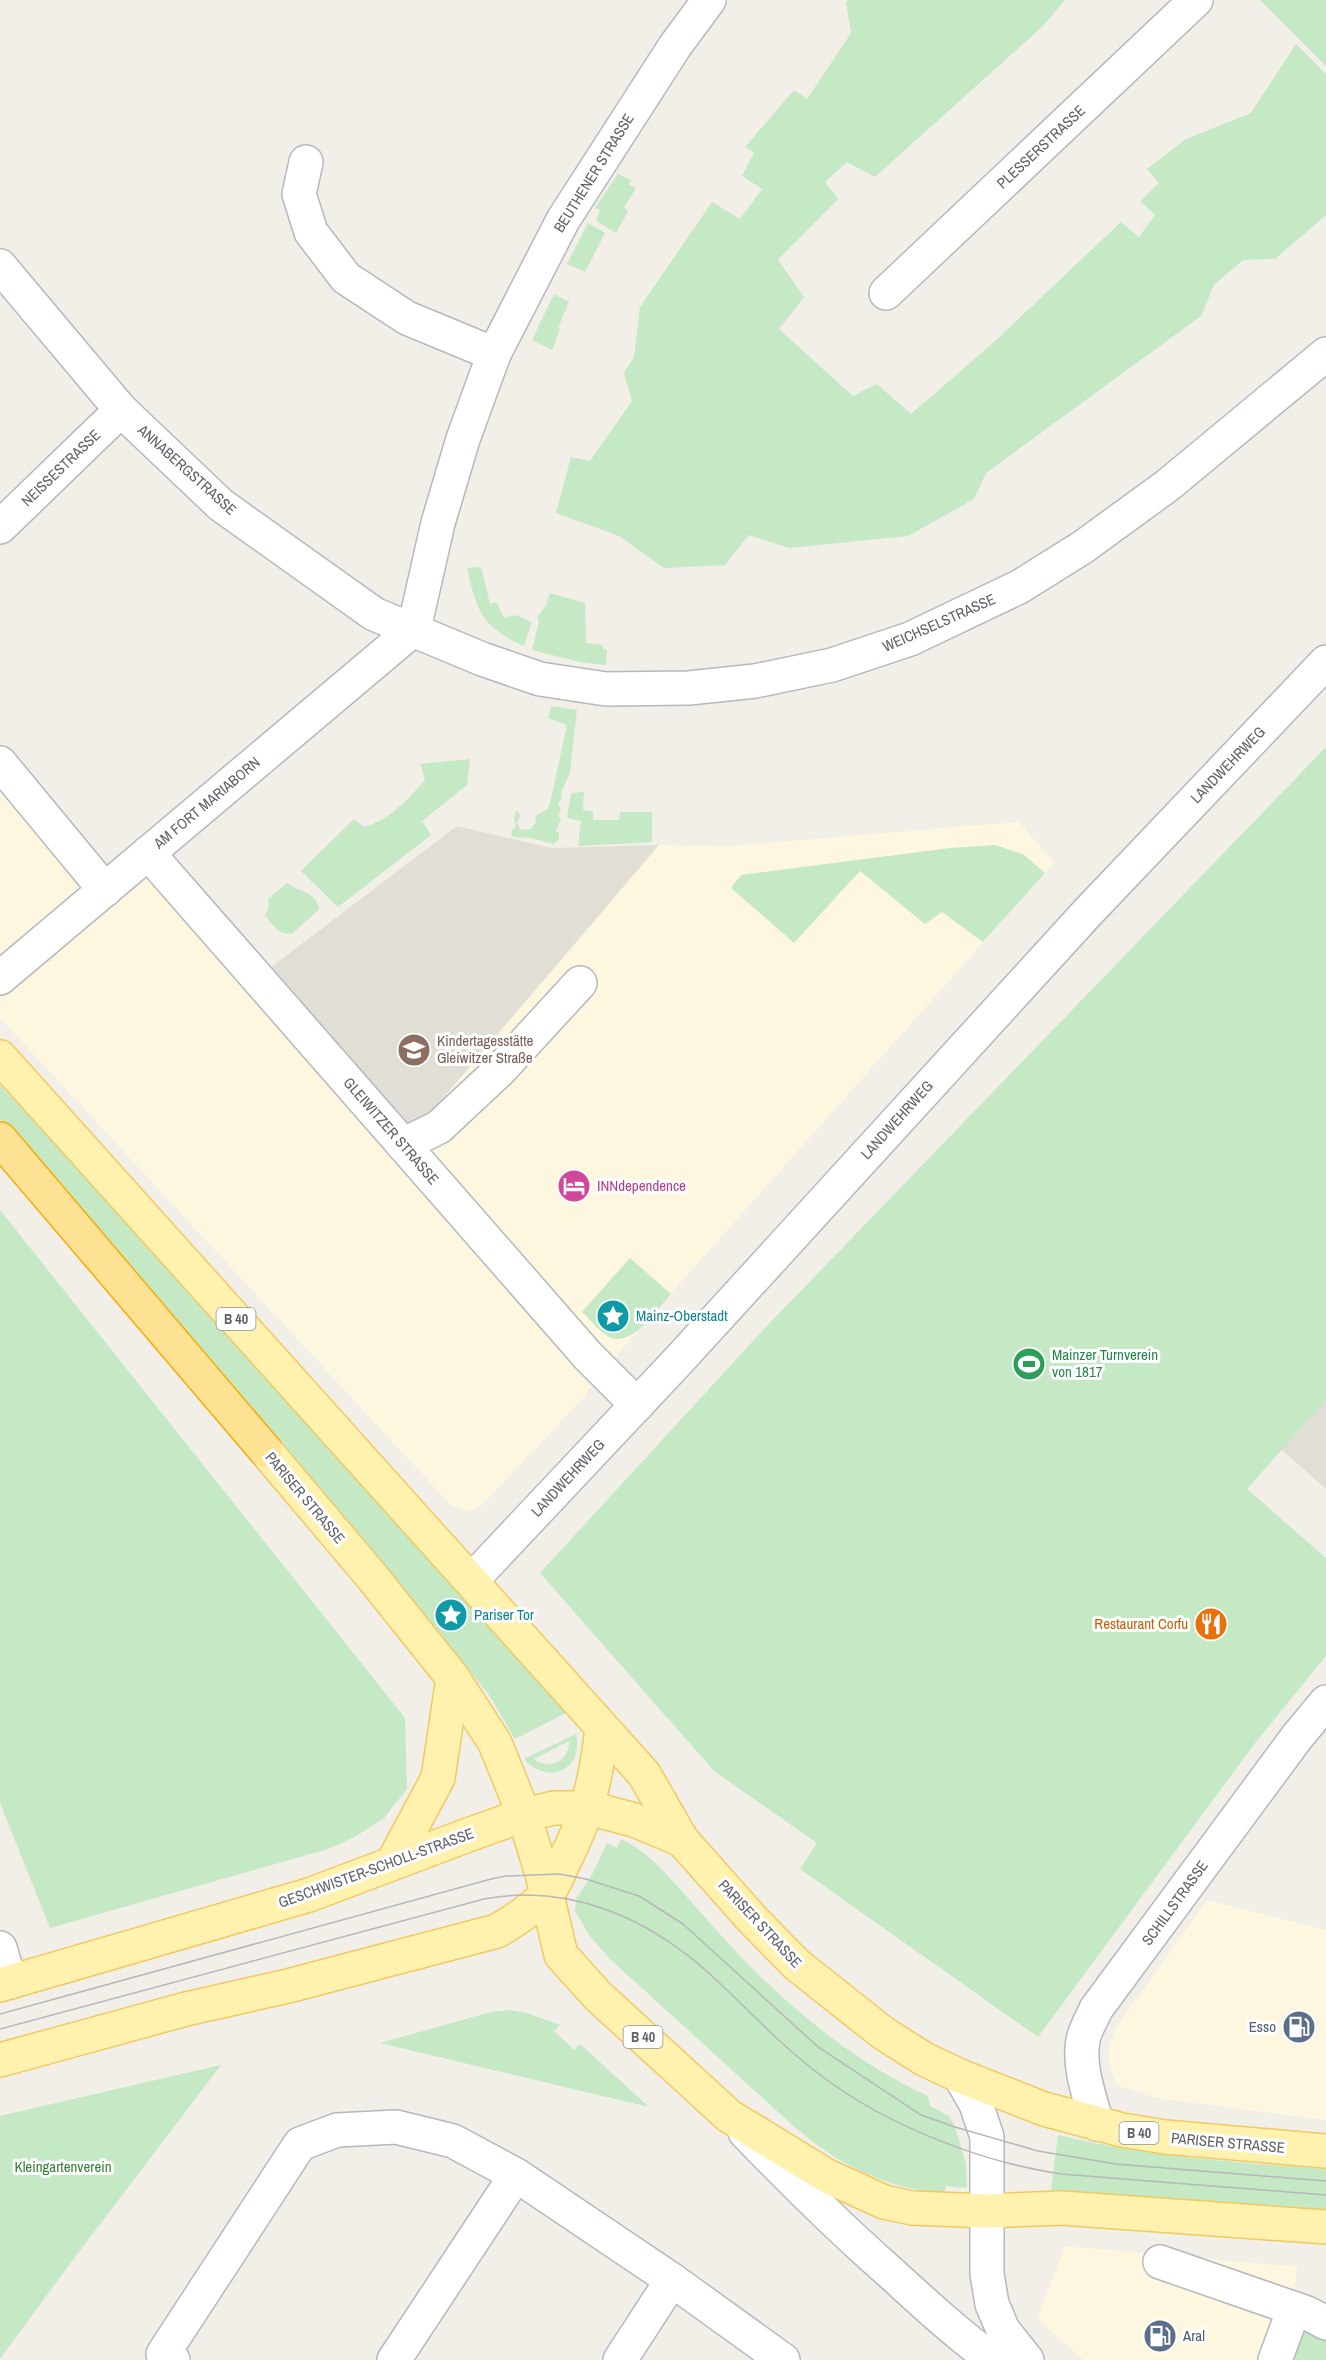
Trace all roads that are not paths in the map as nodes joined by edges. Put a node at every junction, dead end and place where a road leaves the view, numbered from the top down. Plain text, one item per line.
1 (709, 0) edge
2 (1196, 0) edge
3 (306, 162) dead end
4 (0, 266) edge
5 (886, 293) dead end
6 (494, 354) junction
7 (1326, 354) edge
8 (121, 410) junction
9 (0, 527) edge
10 (414, 629) junction
11 (1326, 662) edge
12 (0, 763) edge
13 (148, 853) junction
14 (105, 890) junction
15 (0, 978) edge
16 (580, 983) dead end
17 (0, 1057) edge
18 (0, 1139) edge
19 (403, 1145) junction
20 (637, 1405) junction
21 (265, 1450) joint
22 (471, 1581) junction
23 (453, 1678) junction
24 (1326, 1702) edge
25 (602, 1728) junction
26 (589, 1808) junction
27 (524, 1815) junction
28 (682, 1840) junction
29 (393, 1862) junction
30 (546, 1895) junction
31 (497, 1931) junction
32 (0, 1948) edge
33 (561, 1955) junction
34 (5, 1984) edge
35 (0, 2060) edge
36 (960, 2076) junction
37 (729, 2116) junction
38 (1097, 2124) junction
39 (1326, 2151) edge
40 (516, 2175) junction
41 (986, 2211) junction
42 (1326, 2227) edge
43 (1160, 2262) dead end
44 (672, 2280) junction
45 (1294, 2308) junction
46 (1326, 2323) edge
47 (173, 2360) edge
48 (394, 2360) edge
49 (620, 2360) edge
50 (783, 2360) edge
51 (993, 2360) edge
52 (1027, 2360) edge
53 (1275, 2360) edge

1 - 6 street, BEUTHENER STRASSE
2 - 5 street, PLESSERSTRASSE
3 - 6 street
4 - 8 street, ANNABERGSTRASSE
6 - 10 street, BEUTHENER STRASSE
7 - 10 street, WEICHSELSTRASSE
8 - 9 street, NEISSESTRASSE
8 - 10 street, ANNABERGSTRASSE
10 - 13 street, AM FORT MARIABORN
11 - 20 street, LANDWEHRWEG
12 - 14 street
13 - 14 street, AM FORT MARIABORN
13 - 19 street, GLEIWITZER STRASSE
14 - 15 street, AM FORT MARIABORN
16 - 19 street
17 - 22 main road, PARISER STRASSE / B 40
18 - 21 highway, PARISER STRASSE / B 40
19 - 20 street, GLEIWITZER STRASSE
20 - 22 street, LANDWEHRWEG
21 - 23 main road, PARISER STRASSE / B 40
22 - 25 main road, PARISER STRASSE / B 40
23 - 27 main road, PARISER STRASSE / B 40
23 - 29 main road
24 - 38 street, SCHILLSTRASSE
25 - 26 main road
25 - 28 main road, PARISER STRASSE / B 40
26 - 27 main road, GESCHWISTER-SCHOLL-STRASSE
26 - 28 main road, GESCHWISTER-SCHOLL-STRASSE
26 - 30 main road
27 - 29 main road, GESCHWISTER-SCHOLL-STRASSE
27 - 30 main road, PARISER STRASSE / B 40
28 - 36 main road, PARISER STRASSE / B 40
29 - 34 main road, GESCHWISTER-SCHOLL-STRASSE
30 - 31 main road
30 - 33 main road, PARISER STRASSE / B 40
31 - 33 main road
31 - 35 main road
32 - 34 street
33 - 37 main road, PARISER STRASSE / B 40
36 - 38 main road, PARISER STRASSE / B 40
36 - 41 street
37 - 41 main road, PARISER STRASSE / B 40
37 - 51 street, PARISER STRASSE
38 - 39 main road, PARISER STRASSE / B 40
40 - 44 street
40 - 47 street
40 - 48 street
41 - 42 main road, PARISER STRASSE / B 40
41 - 52 street
43 - 45 street
44 - 49 street
44 - 50 street
45 - 46 street
45 - 53 street

